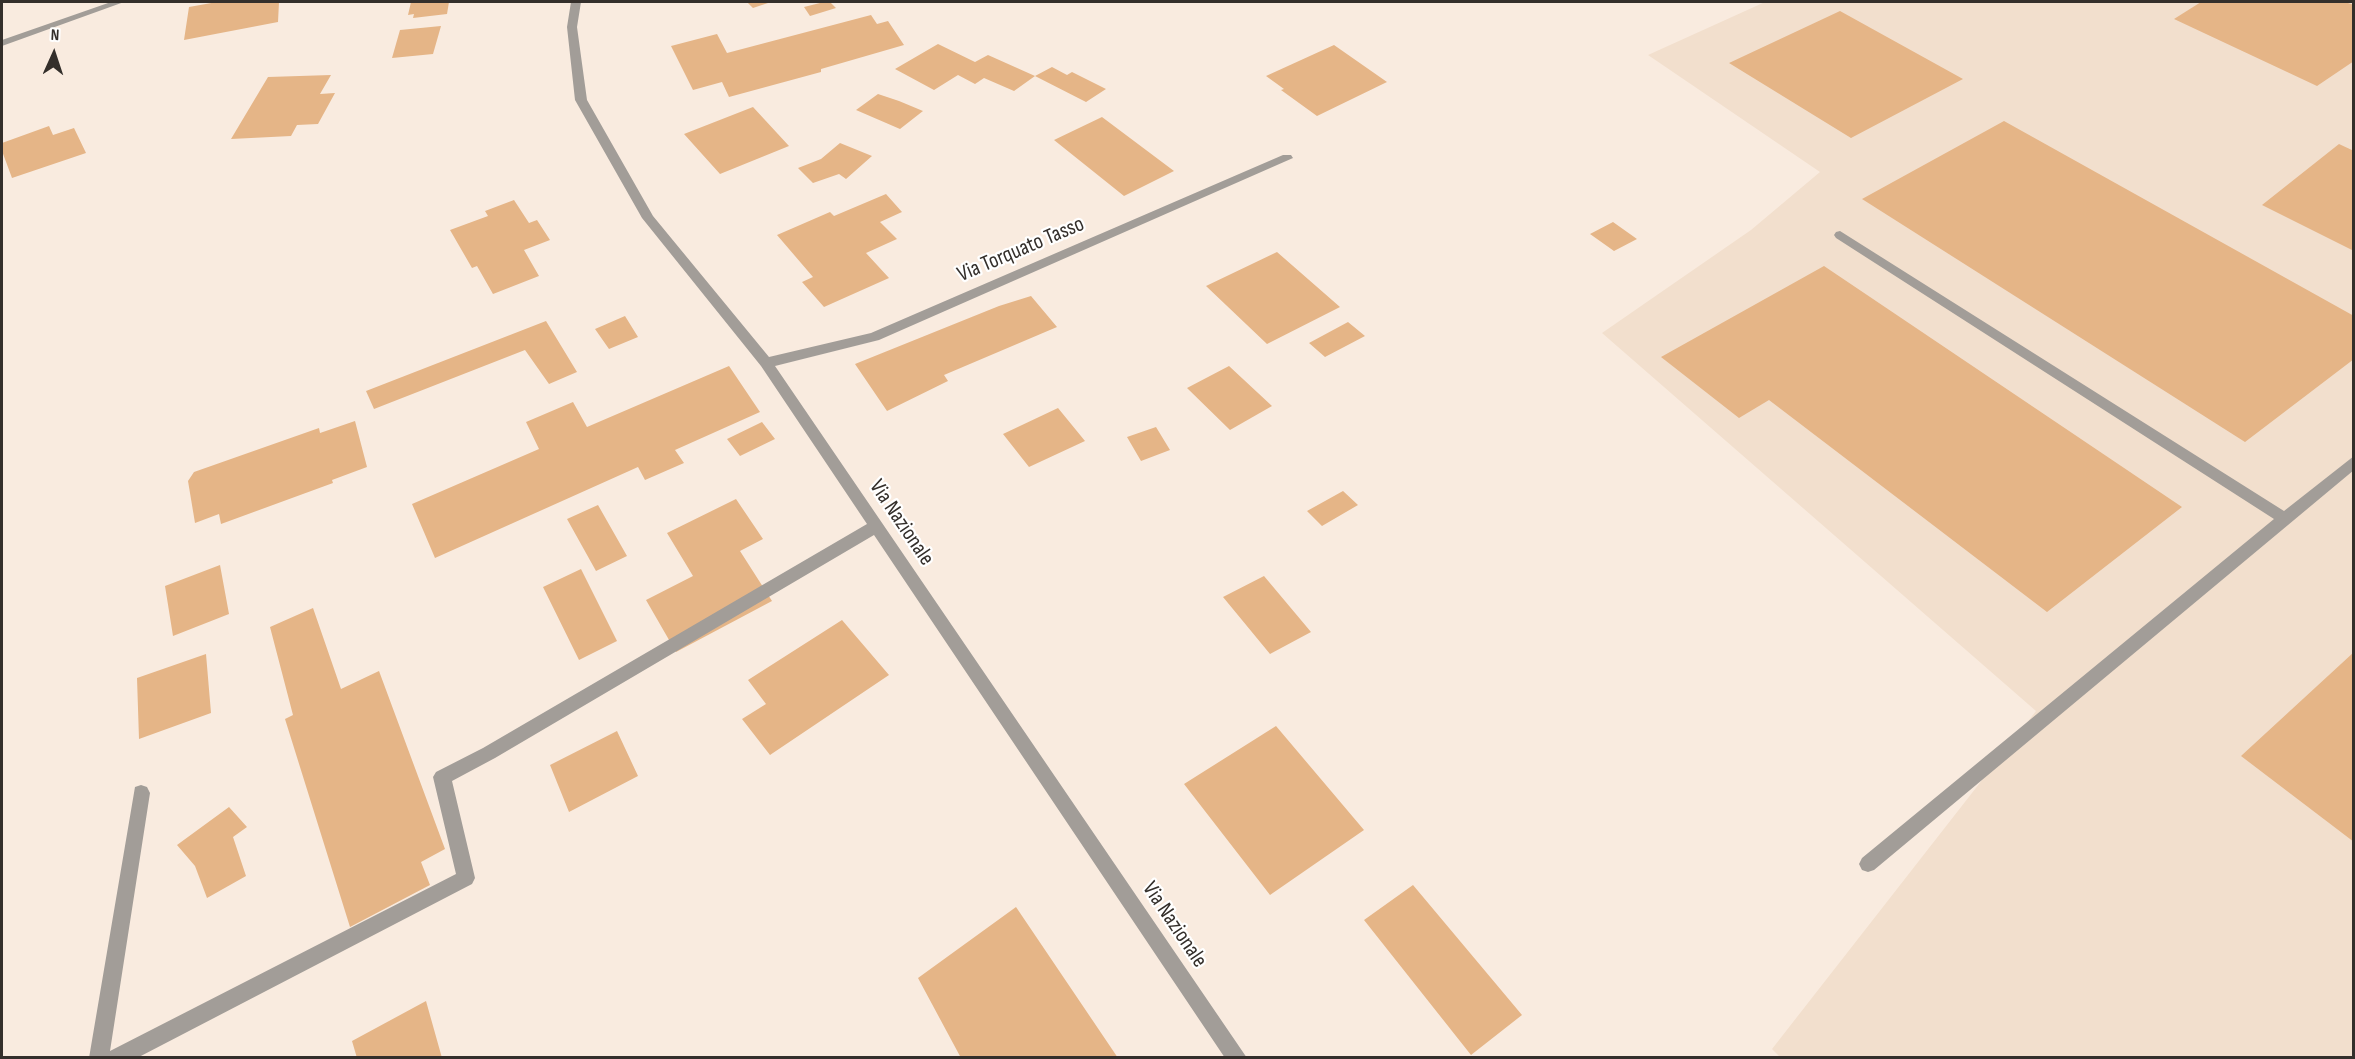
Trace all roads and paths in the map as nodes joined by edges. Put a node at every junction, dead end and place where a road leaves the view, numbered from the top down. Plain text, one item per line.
1 (119, 2) edge
2 (576, 2) edge
3 (2, 43) edge
4 (1287, 158) dead end
5 (1840, 235) dead end
6 (765, 363) junction
7 (2354, 461) edge
8 (2284, 518) junction
9 (877, 526) junction
10 (141, 794) dead end
11 (1868, 864) dead end
12 (99, 1058) edge
13 (116, 1058) edge
14 (1237, 1058) edge

1 - 3 street
2 - 6 street, Via Nazionale
4 - 6 street, Via Torquato Tasso
5 - 8 street
6 - 9 street, Via Nazionale
7 - 8 street
8 - 11 street
9 - 13 street
9 - 14 street, Via Nazionale
10 - 12 street

